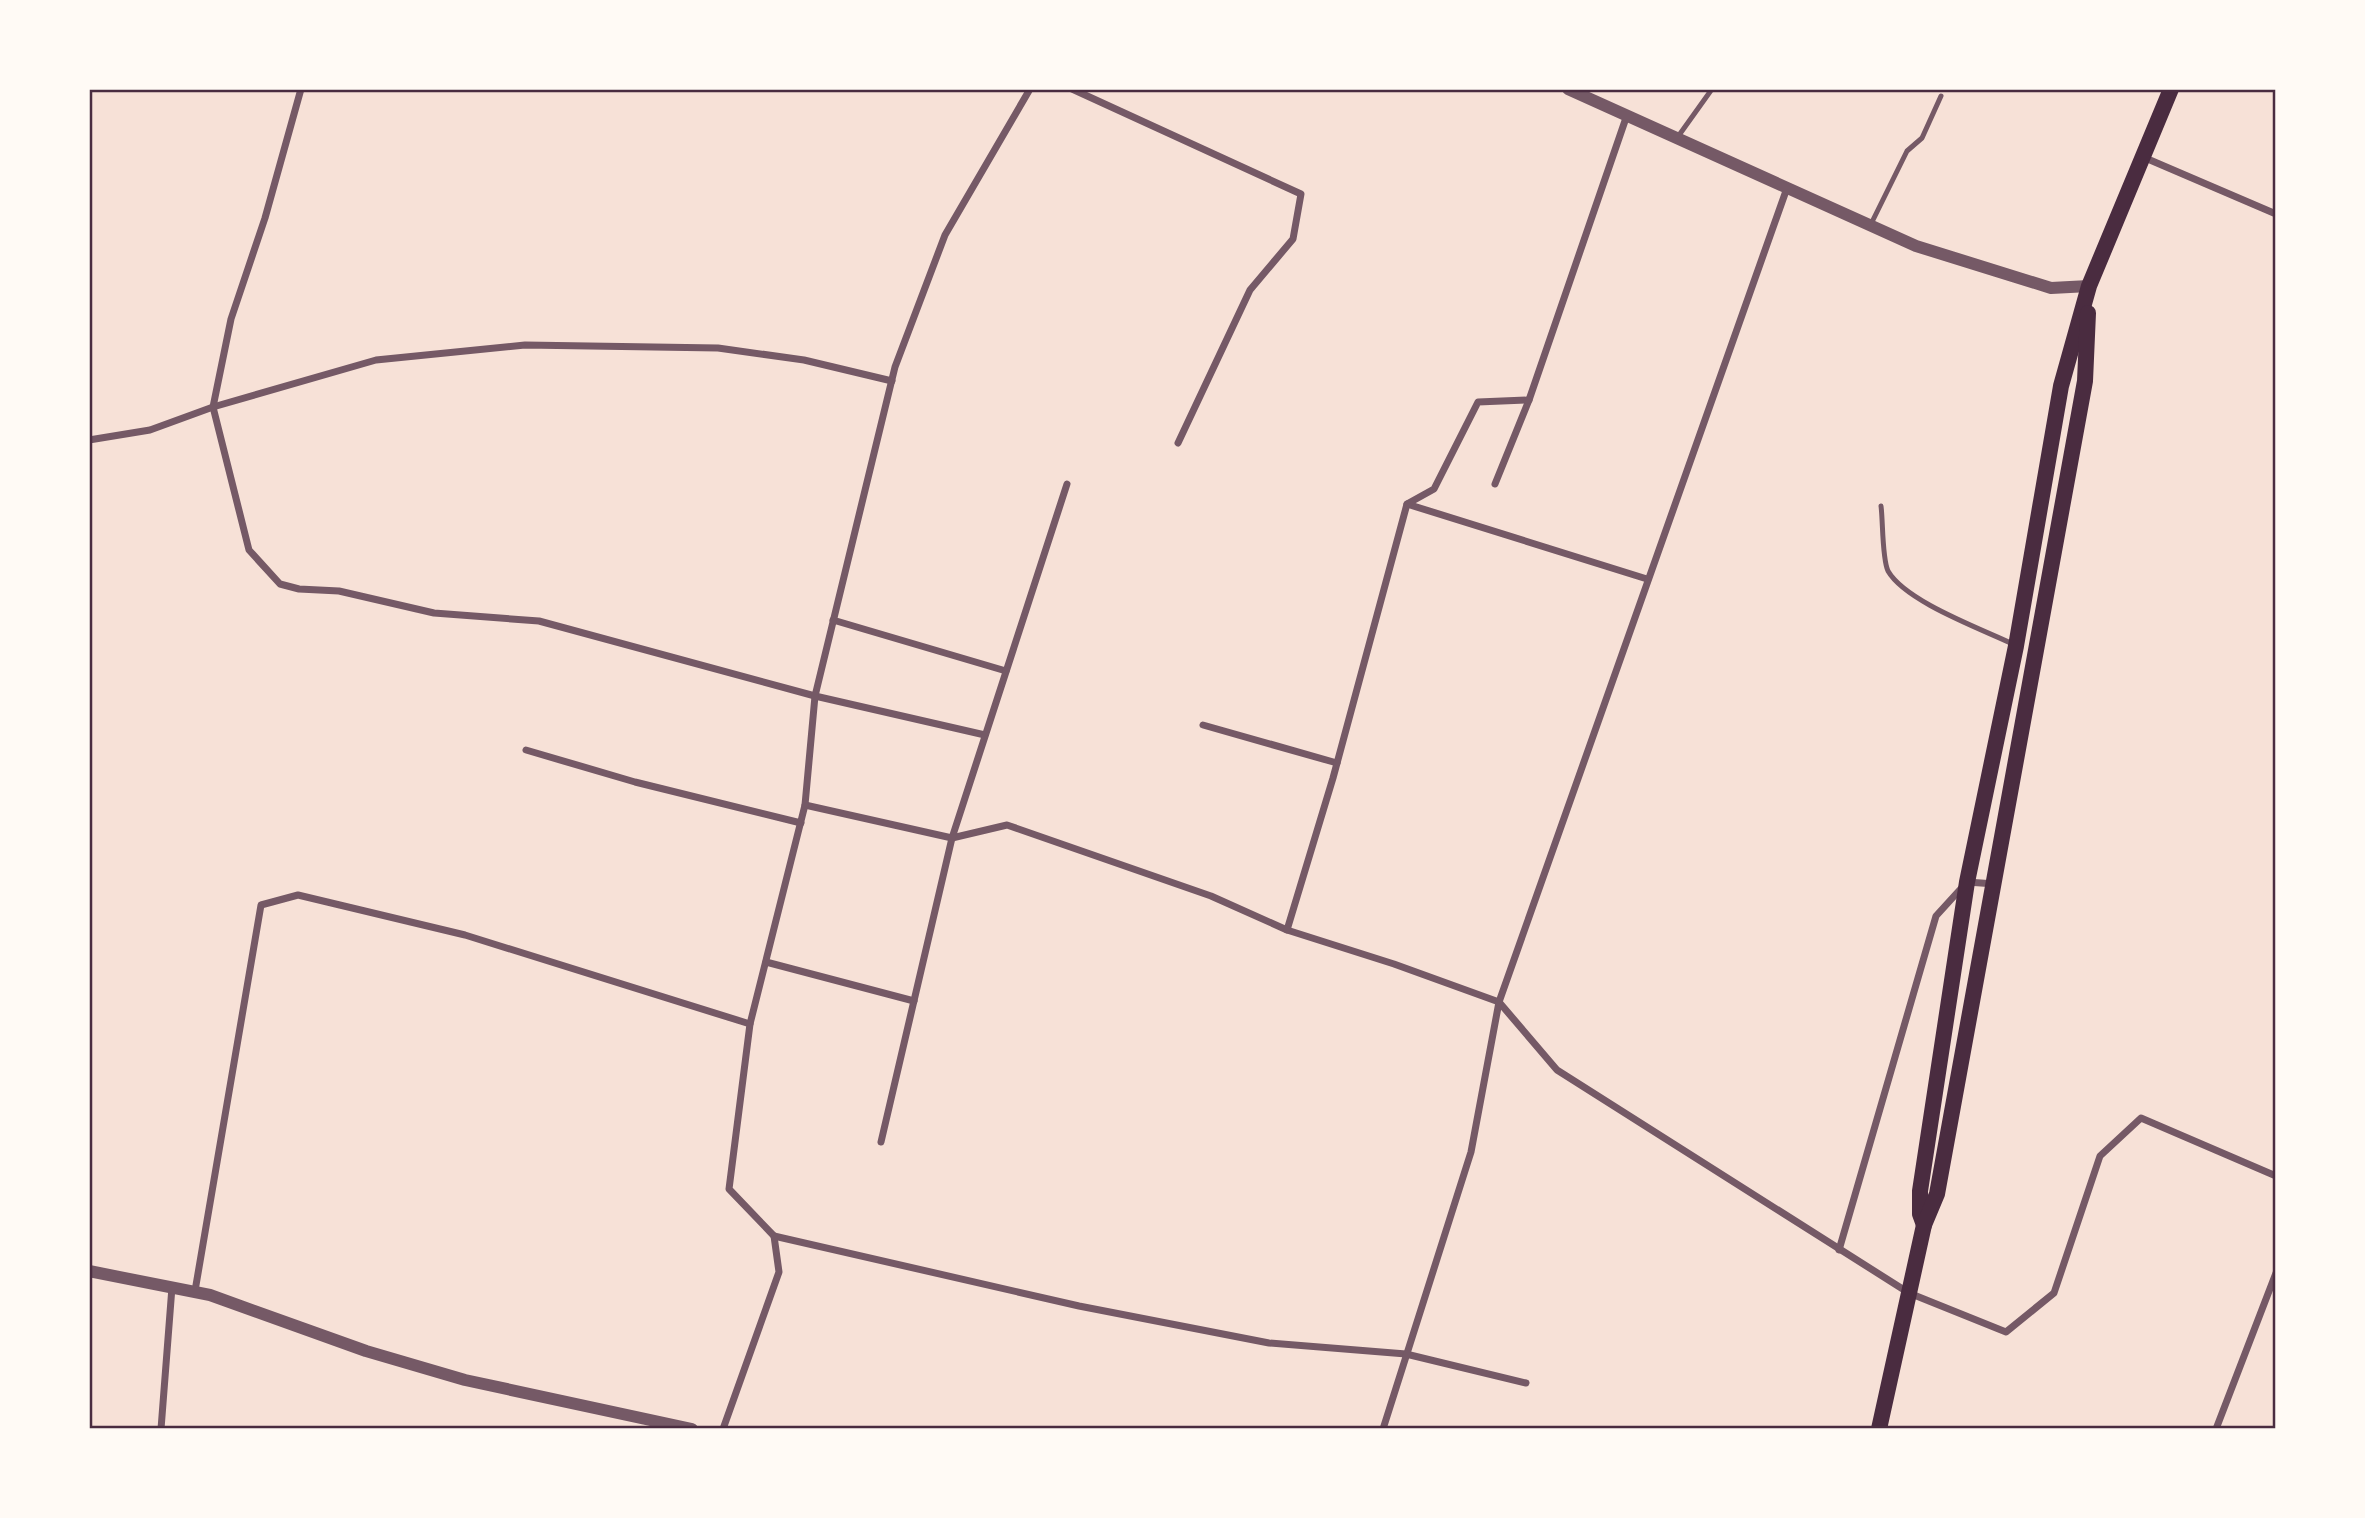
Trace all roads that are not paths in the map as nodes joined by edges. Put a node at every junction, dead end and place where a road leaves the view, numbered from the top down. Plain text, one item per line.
1 (301, 89) edge
2 (1030, 89) edge
3 (1072, 89) edge
4 (1568, 89) edge
5 (1712, 89) edge
6 (2171, 89) edge
7 (1941, 96) dead end
8 (1627, 115) junction
9 (1677, 138) junction
10 (2143, 156) junction
11 (1787, 188) junction
12 (2276, 214) edge
13 (1870, 226) junction
14 (2090, 286) junction
15 (892, 381) junction
16 (1529, 400) junction
17 (213, 407) junction
18 (89, 440) edge
19 (1178, 443) dead end
20 (1067, 484) dead end
21 (1495, 484) dead end
22 (1407, 504) junction
23 (1881, 506) dead end
24 (1647, 579) junction
25 (833, 620) junction
26 (2016, 646) junction
27 (1006, 671) junction
28 (815, 696) junction
29 (1203, 726) dead end
30 (985, 735) junction
31 (526, 750) dead end
32 (1337, 763) junction
33 (805, 805) junction
34 (801, 823) junction
35 (952, 838) junction
36 (1966, 882) junction
37 (1995, 884) junction
38 (1287, 930) junction
39 (766, 962) junction
40 (914, 1001) junction
41 (1499, 1002) junction
42 (750, 1024) junction
43 (881, 1142) dead end
44 (2276, 1176) edge
45 (1924, 1224) junction
46 (774, 1236) junction
47 (1839, 1250) junction
48 (89, 1271) edge
49 (2276, 1273) edge
50 (172, 1286) junction
51 (195, 1291) junction
52 (1909, 1293) junction
53 (1406, 1354) junction
54 (1526, 1383) dead end
55 (161, 1429) edge
56 (692, 1429) edge
57 (723, 1429) edge
58 (1382, 1429) edge
59 (1879, 1429) edge
60 (2216, 1429) edge

1 - 17 street
2 - 15 street
3 - 19 street
4 - 8 street
5 - 9 lane
6 - 10 main road
7 - 13 lane
8 - 9 street
8 - 16 street
9 - 11 street
10 - 12 street
10 - 14 main road
11 - 13 street
11 - 24 street
13 - 14 street
14 - 26 main road
14 - 37 main road
15 - 17 street
15 - 25 street
16 - 21 street
16 - 22 street
17 - 18 street
17 - 28 street
20 - 27 street
22 - 24 street
22 - 32 street
23 - 26 lane
24 - 41 street
25 - 27 street
25 - 28 street
26 - 36 main road
27 - 30 street
28 - 30 street
28 - 33 street
29 - 32 street
30 - 35 street
31 - 34 street
32 - 38 street
33 - 34 street
33 - 35 street
34 - 39 street
35 - 38 street
35 - 40 street
36 - 37 street
36 - 45 main road
36 - 47 street
37 - 45 main road
38 - 41 street
39 - 40 street
39 - 42 street
40 - 43 street
41 - 47 street
41 - 53 street
42 - 46 street
42 - 51 street
44 - 52 street
45 - 52 main road
46 - 53 street
46 - 57 street
47 - 52 street
48 - 50 street
49 - 60 street
50 - 51 street
50 - 55 street
51 - 56 street
52 - 59 main road
53 - 54 street
53 - 58 street

